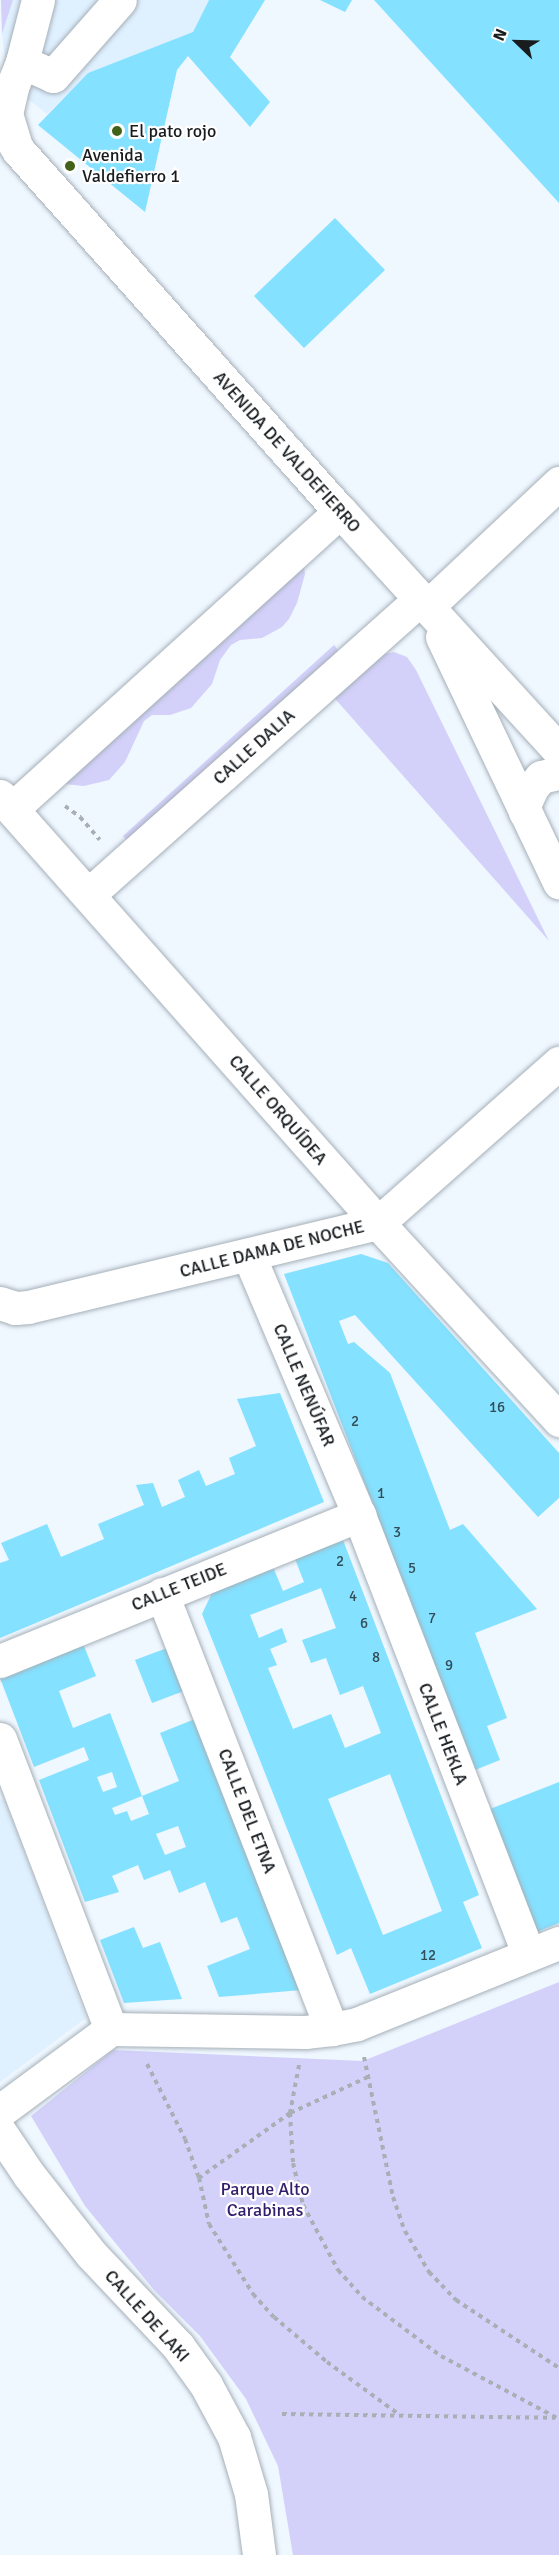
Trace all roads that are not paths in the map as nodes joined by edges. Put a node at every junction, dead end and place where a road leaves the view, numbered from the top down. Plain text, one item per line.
1 (38, 0) edge
2 (120, 0) edge
3 (22, 62) junction
4 (0, 121) edge
5 (9, 146) edge
6 (559, 483) edge
7 (340, 511) junction
8 (424, 602) junction
9 (559, 751) edge
10 (559, 773) edge
11 (6, 802) edge
12 (525, 812) junction
13 (559, 882) edge
14 (88, 895) junction
15 (559, 1063) edge
16 (378, 1223) junction
17 (249, 1256) junction
18 (0, 1303) edge
19 (559, 1420) edge
20 (359, 1515) junction
21 (162, 1594) junction
22 (0, 1661) edge
23 (0, 1739) edge
24 (559, 1943) edge
25 (528, 1954) junction
26 (123, 2028) junction
27 (331, 2028) junction
28 (0, 2111) edge
29 (0, 2133) edge
30 (259, 2555) edge

1 - 3 street
2 - 3 street
3 - 5 street
4 - 5 street, AVENIDA DE VALDEFIERRO
5 - 7 street, AVENIDA DE VALDEFIERRO
6 - 8 street, CALLE DALIA
7 - 8 street, AVENIDA DE VALDEFIERRO
7 - 11 street
8 - 9 street, AVENIDA DE VALDEFIERRO
8 - 12 street
8 - 14 street, CALLE DALIA
10 - 12 street
11 - 14 street, CALLE ORQUÍDEA
12 - 13 street
14 - 16 street, CALLE ORQUÍDEA
15 - 16 street, CALLE DAMA DE NOCHE
16 - 17 street, CALLE DAMA DE NOCHE
16 - 19 street, CALLE ORQUÍDEA
17 - 18 street, CALLE DAMA DE NOCHE
17 - 20 street, CALLE NENÚFAR
20 - 21 street, CALLE TEIDE
20 - 25 street, CALLE HEKLA
21 - 22 street, CALLE TEIDE
21 - 27 street, CALLE DEL ETNA
23 - 26 street
24 - 25 street
25 - 27 street
26 - 27 street
26 - 28 street
29 - 30 street, CALLE DE LAKI

